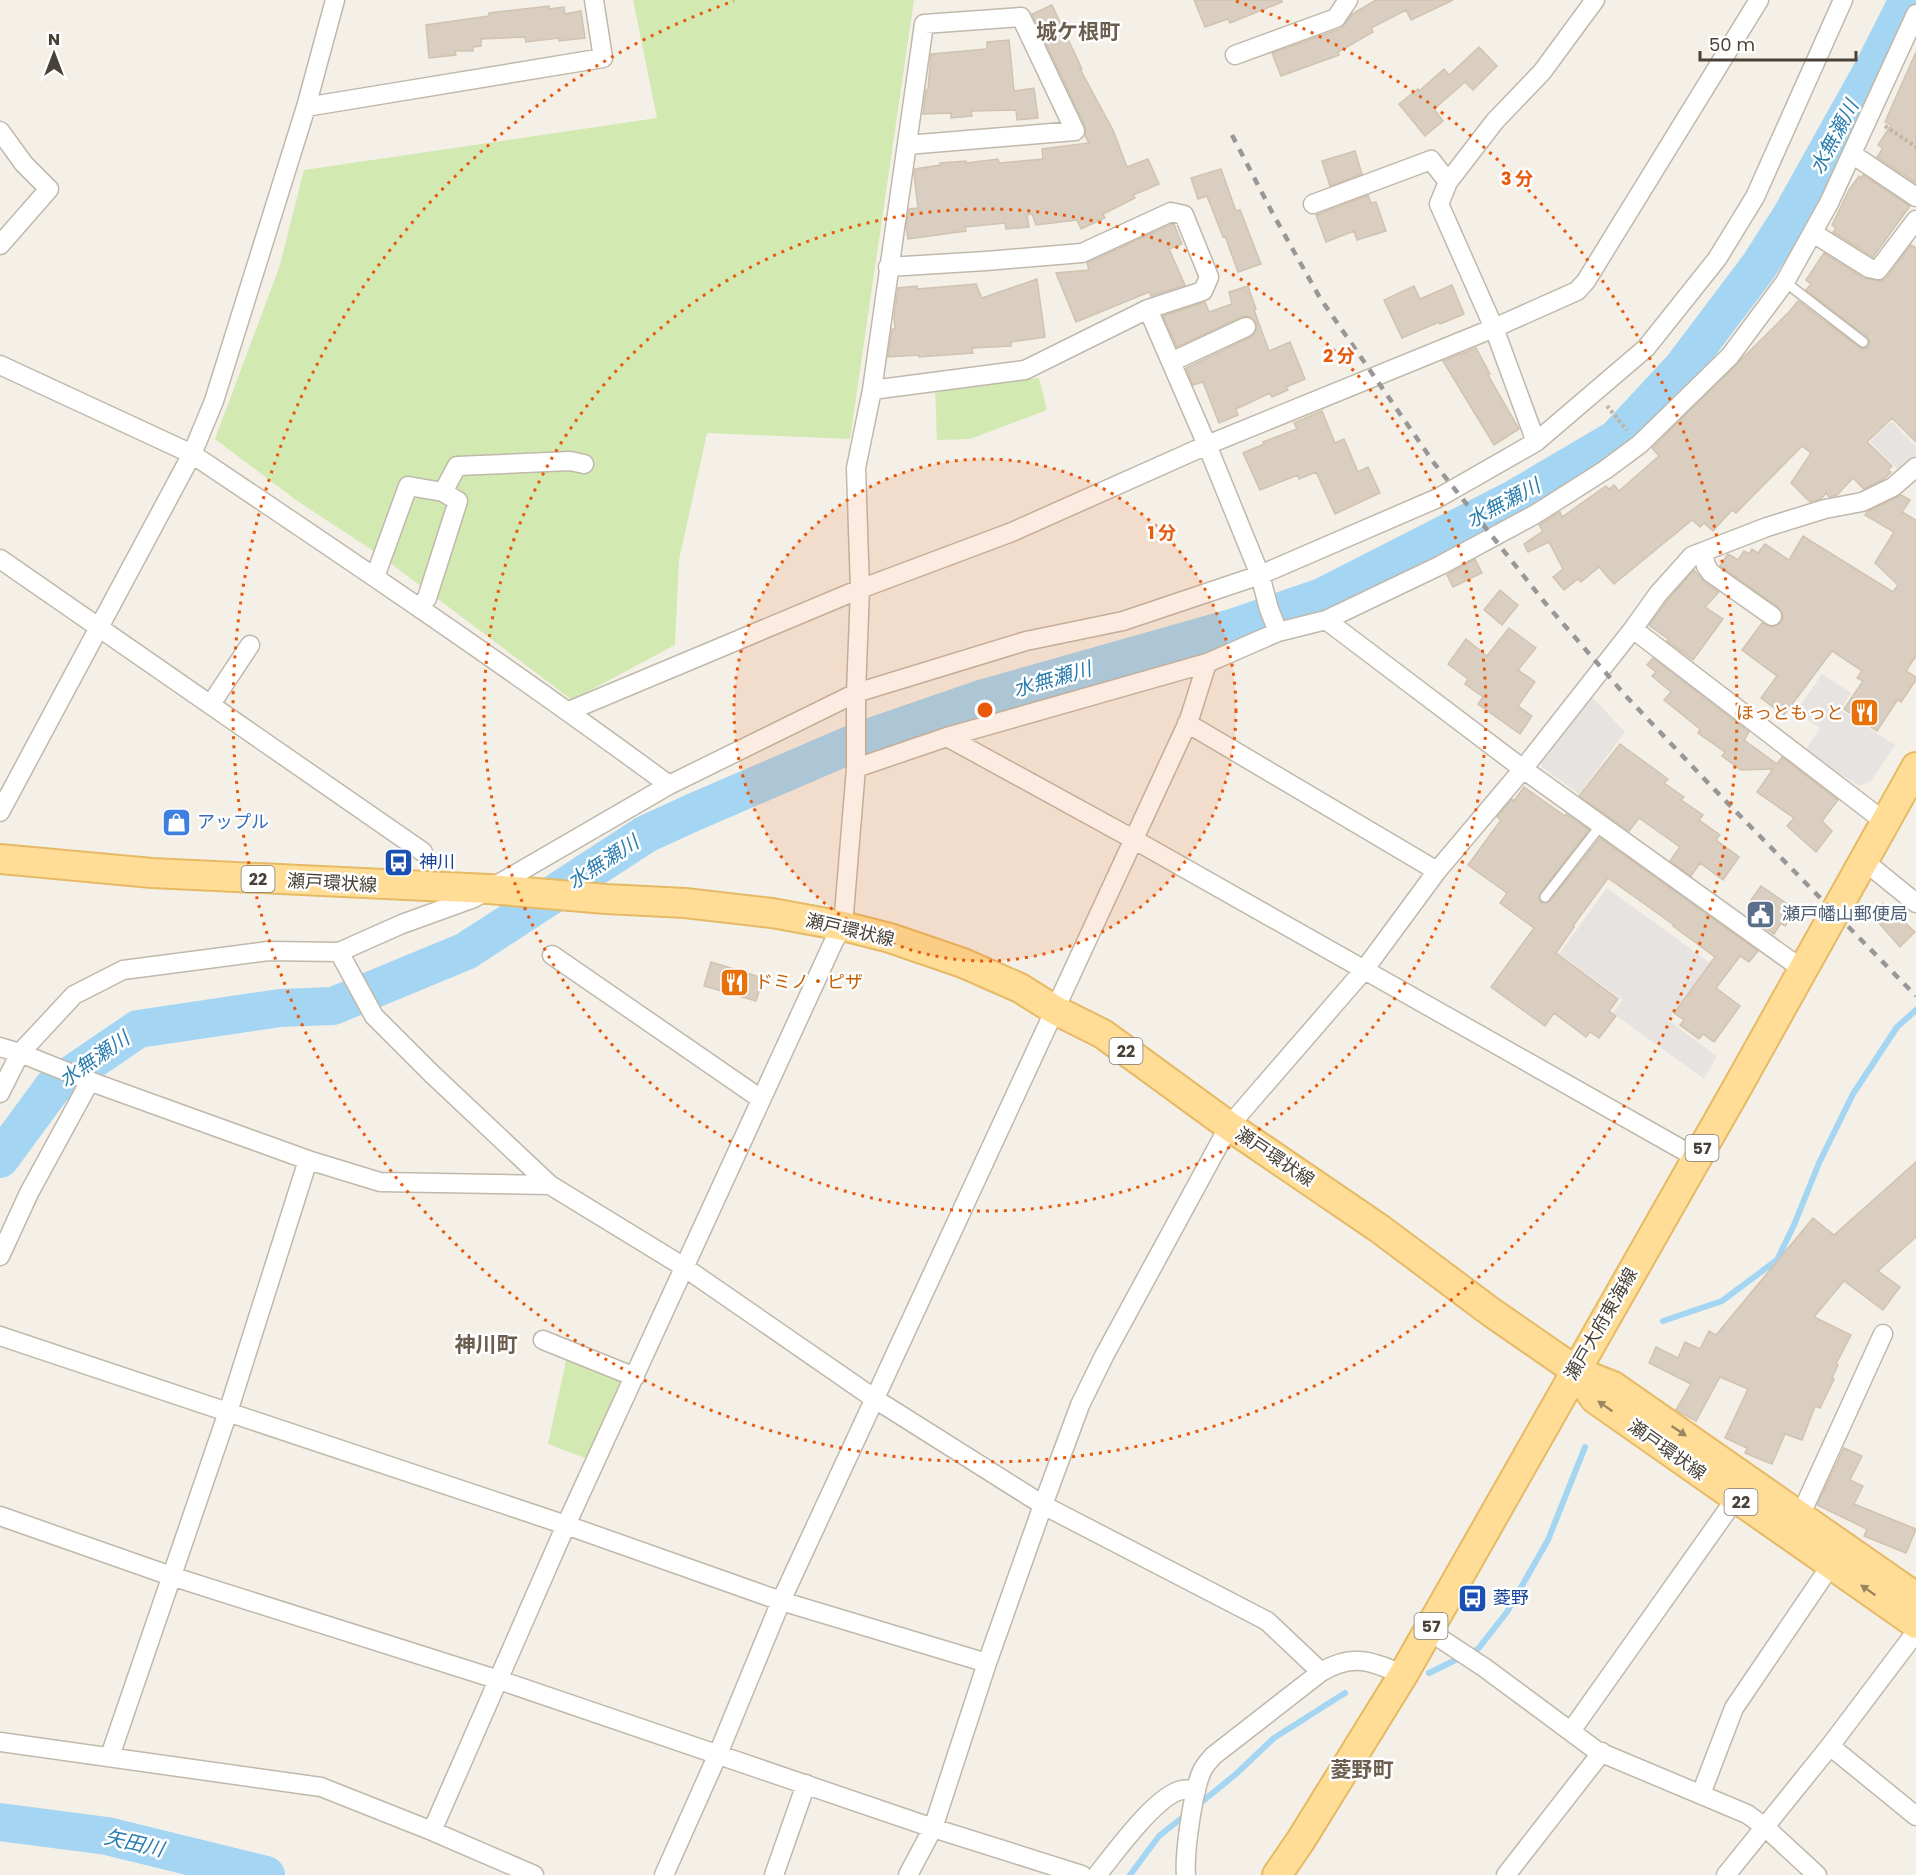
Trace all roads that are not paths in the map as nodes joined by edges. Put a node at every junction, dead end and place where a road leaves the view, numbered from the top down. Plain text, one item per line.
1 (335, 0) edge
2 (594, 0) edge
3 (1348, 0) edge
4 (1595, 0) edge
5 (1759, 0) edge
6 (1839, 2) edge
7 (1916, 14) edge
8 (1235, 55) dead end
9 (306, 107) junction
10 (0, 131) edge
11 (907, 145) junction
12 (1852, 154) junction
13 (1448, 182) junction
14 (1916, 197) edge
15 (1313, 204) dead end
16 (1916, 220) edge
17 (1813, 233) junction
18 (0, 245) edge
19 (888, 267) junction
20 (1785, 282) junction
21 (1148, 309) junction
22 (1246, 327) dead end
23 (1494, 328) junction
24 (1863, 342) dead end
25 (1171, 362) junction
26 (0, 365) edge
27 (872, 390) junction
28 (1536, 442) junction
29 (1207, 445) junction
30 (192, 454) junction
31 (584, 464) dead end
32 (1916, 467) edge
33 (443, 492) junction
34 (1703, 552) junction
35 (0, 559) edge
36 (1260, 575) junction
37 (375, 577) junction
38 (860, 589) junction
39 (419, 607) junction
40 (1772, 616) dead end
41 (1326, 620) junction
42 (99, 627) junction
43 (1632, 629) junction
44 (1278, 632) junction
45 (250, 645) dead end
46 (1207, 663) junction
47 (856, 693) junction
48 (211, 704) junction
49 (569, 711) junction
50 (1187, 723) junction
51 (947, 737) junction
52 (1916, 767) edge
53 (856, 768) junction
54 (1523, 769) junction
55 (669, 784) junction
56 (0, 812) edge
57 (1885, 822) junction
58 (1601, 825) junction
59 (1133, 839) junction
60 (423, 852) dead end
61 (0, 859) edge
62 (1863, 860) junction
63 (1437, 871) junction
64 (489, 890) junction
65 (1545, 897) dead end
66 (1916, 903) edge
67 (843, 926) junction
68 (339, 952) junction
69 (552, 956) dead end
70 (1802, 969) junction
71 (1364, 970) junction
72 (1055, 1010) junction
73 (0, 1047) edge
74 (20, 1053) junction
75 (95, 1083) junction
76 (0, 1092) edge
77 (761, 1099) junction
78 (1229, 1126) junction
79 (1697, 1158) junction
80 (308, 1160) junction
81 (550, 1185) junction
82 (0, 1256) edge
83 (684, 1267) junction
84 (1883, 1334) dead end
85 (0, 1336) edge
86 (543, 1340) dead end
87 (1575, 1371) junction
88 (635, 1377) junction
89 (875, 1399) junction
90 (228, 1412) junction
91 (1736, 1498) junction
92 (1043, 1505) junction
93 (0, 1516) edge
94 (1800, 1516) junction
95 (566, 1525) junction
96 (1831, 1565) junction
97 (171, 1576) junction
98 (1916, 1597) edge
99 (781, 1600) junction
100 (1916, 1624) edge
101 (1916, 1632) edge
102 (1436, 1635) junction
103 (987, 1663) junction
104 (1321, 1672) junction
105 (1403, 1675) junction
106 (499, 1680) junction
107 (1571, 1731) junction
108 (0, 1742) edge
109 (1830, 1746) junction
110 (1602, 1752) junction
111 (718, 1754) junction
112 (110, 1756) junction
113 (806, 1784) junction
114 (1196, 1791) junction
115 (1701, 1794) junction
116 (1916, 1815) edge
117 (1765, 1827) junction
118 (933, 1828) junction
119 (432, 1831) junction
120 (1288, 1871) edge
121 (534, 1875) edge
122 (664, 1875) edge
123 (774, 1875) edge
124 (908, 1875) edge
125 (1082, 1875) edge
126 (1097, 1875) edge
127 (1186, 1875) edge
128 (1506, 1875) edge
129 (1726, 1875) edge
130 (1817, 1875) edge

1 - 9 street
2 - 9 street
3 - 8 street
4 - 13 street
5 - 23 street
6 - 28 street
7 - 12 street
9 - 30 street
10 - 18 street
11 - 11 street
11 - 19 street
12 - 14 street
12 - 17 street
13 - 15 street
13 - 23 street
16 - 17 street
17 - 20 street
19 - 21 street
19 - 27 street
20 - 24 lane
20 - 41 street
21 - 25 street
21 - 27 street
22 - 25 street
23 - 28 street
23 - 29 street
25 - 29 street
26 - 30 street
27 - 38 street
28 - 36 street
29 - 36 street
29 - 38 street
30 - 37 street
30 - 42 street
31 - 33 street
32 - 34 street
33 - 37 street
33 - 39 street
34 - 40 street
34 - 43 street
35 - 42 street
36 - 44 street
36 - 47 street
37 - 39 street
38 - 47 street
38 - 49 street
39 - 49 street
41 - 44 street
41 - 54 street
42 - 48 street
42 - 56 street
43 - 54 street
43 - 57 street
44 - 46 street
45 - 48 street
46 - 50 street
46 - 51 street
47 - 53 street
47 - 55 street
48 - 60 street
49 - 55 street
50 - 59 street
50 - 63 street
51 - 53 street
51 - 59 street
52 - 57 main road, 瀬戸大府東海線 / 57
53 - 67 street
54 - 58 street
54 - 63 street
55 - 64 street
57 - 62 main road, 瀬戸大府東海線 / 57
58 - 65 lane
58 - 70 street
59 - 71 street
59 - 72 street
61 - 64 main road, 瀬戸環状線 / 22
62 - 66 street
62 - 70 main road, 瀬戸大府東海線 / 57
63 - 71 street
64 - 67 main road, 瀬戸環状線 / 22
64 - 68 street
67 - 72 main road, 瀬戸環状線 / 22
67 - 77 street
68 - 74 street
68 - 81 street
69 - 77 street
70 - 79 main road, 瀬戸大府東海線 / 57
71 - 78 street
71 - 79 street
72 - 78 main road, 瀬戸環状線 / 22
72 - 89 street
73 - 74 street
74 - 75 street
74 - 76 street
75 - 80 street
75 - 82 street
77 - 83 street
78 - 87 main road, 瀬戸環状線 / 22
78 - 92 street
79 - 87 main road, 瀬戸大府東海線 / 57
80 - 81 street
80 - 90 street
81 - 83 street
83 - 88 street
83 - 89 street
84 - 94 street
85 - 90 street
86 - 88 street
91 -> 87 main road, 瀬戸環状線 / 22
87 -> 94 main road, 瀬戸環状線 / 22
87 - 102 main road, 瀬戸大府東海線 / 57
88 - 95 street
89 - 92 street
89 - 99 street
90 - 95 street
90 - 97 street
91 - 96 main road, 瀬戸環状線 / 22
91 - 107 street
92 - 103 street
92 - 104 street
93 - 97 street
94 - 98 main road, 瀬戸環状線 / 22
95 - 99 street
95 - 106 street
100 -> 96 main road, 瀬戸環状線 / 22
96 - 115 street
97 - 106 street
97 - 112 street
99 - 103 street
99 - 111 street
101 - 109 street
102 - 105 main road, 瀬戸大府東海線 / 57
102 - 107 street
103 - 118 street
104 - 105 street
104 - 114 street
105 - 120 main road, 瀬戸大府東海線 / 57
106 - 111 street
106 - 119 street
107 - 110 street
108 - 112 street
109 - 116 street
109 - 117 street
110 - 115 street
110 - 128 street
111 - 113 street
111 - 122 street
112 - 119 street
113 - 118 street
113 - 123 street
114 - 126 street
114 - 127 street
115 - 117 street
117 - 129 street
117 - 130 street
118 - 124 street
118 - 125 street
119 - 121 street

